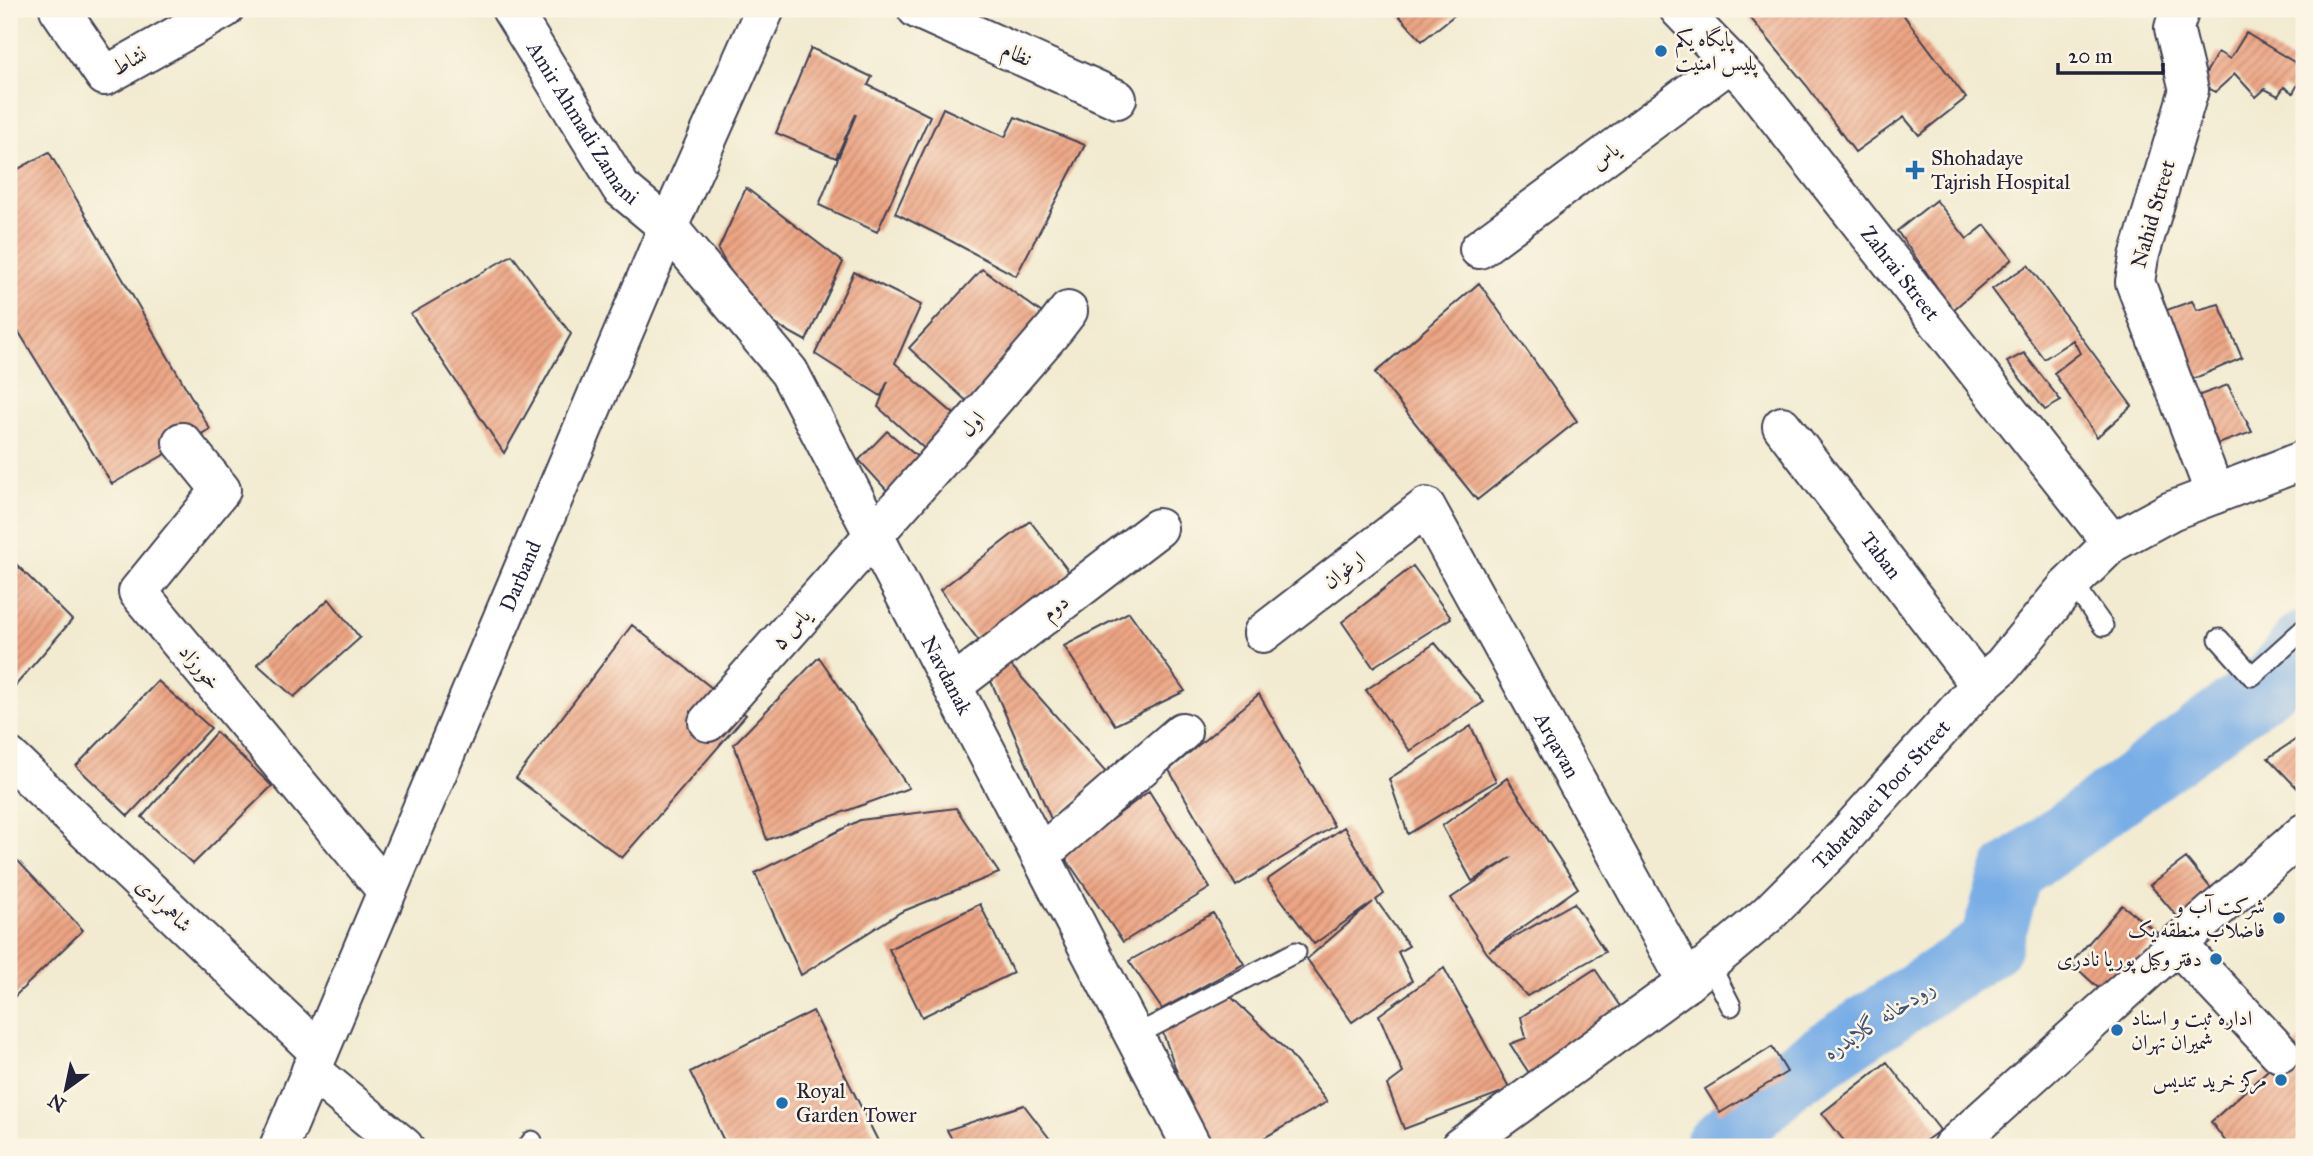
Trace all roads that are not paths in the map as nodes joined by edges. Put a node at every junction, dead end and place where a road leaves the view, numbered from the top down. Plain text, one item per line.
1 (58, 9) edge
2 (224, 9) edge
3 (511, 9) edge
4 (765, 9) edge
5 (917, 9) edge
6 (1679, 9) edge
7 (2180, 9) edge
8 (1731, 62) junction
9 (1117, 99) dead end
10 (668, 227) junction
11 (1479, 249) dead end
12 (1068, 311) dead end
13 (1782, 426) dead end
14 (182, 442) dead end
15 (2301, 469) edge
16 (2215, 494) junction
17 (1158, 528) dead end
18 (874, 536) junction
19 (2112, 543) junction
20 (2072, 582) junction
21 (2103, 626) dead end
22 (2304, 629) edge
23 (1263, 633) dead end
24 (2219, 639) dead end
25 (1980, 685) junction
26 (952, 686) junction
27 (708, 722) dead end
28 (1182, 732) dead end
29 (9, 757) edge
30 (2304, 833) edge
31 (1040, 855) junction
32 (387, 891) junction
33 (2177, 944) junction
34 (1296, 952) dead end
35 (1698, 972) junction
36 (1731, 1006) dead end
37 (1134, 1036) junction
38 (2280, 1053) dead end
39 (315, 1061) junction
40 (279, 1147) edge
41 (404, 1147) edge
42 (1192, 1147) edge
43 (1460, 1147) edge
44 (1952, 1147) edge

1 - 2 street, نشاط
3 - 10 street, Amir Ahmadi Zamani
4 - 10 street, Darband
5 - 9 street, نظام
6 - 8 street, Zahrai Street
7 - 16 street, Nahid Street
8 - 11 street, یاس
8 - 19 street, Zahrai Street
10 - 18 street, Navdanak
10 - 32 street, Darband
12 - 18 street, اول
13 - 25 street, Taban
14 - 32 street, خورزاد
15 - 16 street, Tabatabaei Poor Street
16 - 19 street, Tabatabaei Poor Street
17 - 26 street, دوم
18 - 26 street, Navdanak
18 - 27 street, یاس ۵
19 - 20 street, Tabatabaei Poor Street
20 - 21 lane
20 - 25 street, Tabatabaei Poor Street
22 - 24 lane
23 - 35 street, Arqavan
25 - 35 street, Tabatabaei Poor Street
26 - 31 street, Navdanak
28 - 31 street
29 - 39 street, شاهمرادی
30 - 33 street
31 - 37 street, Navdanak
32 - 39 street, Darband
33 - 38 street
33 - 44 street
34 - 37 lane
35 - 36 lane
35 - 43 street, Tabatabaei Poor Street
37 - 42 street, Navdanak
39 - 40 street, Darband
39 - 41 street, شاهمرادی

